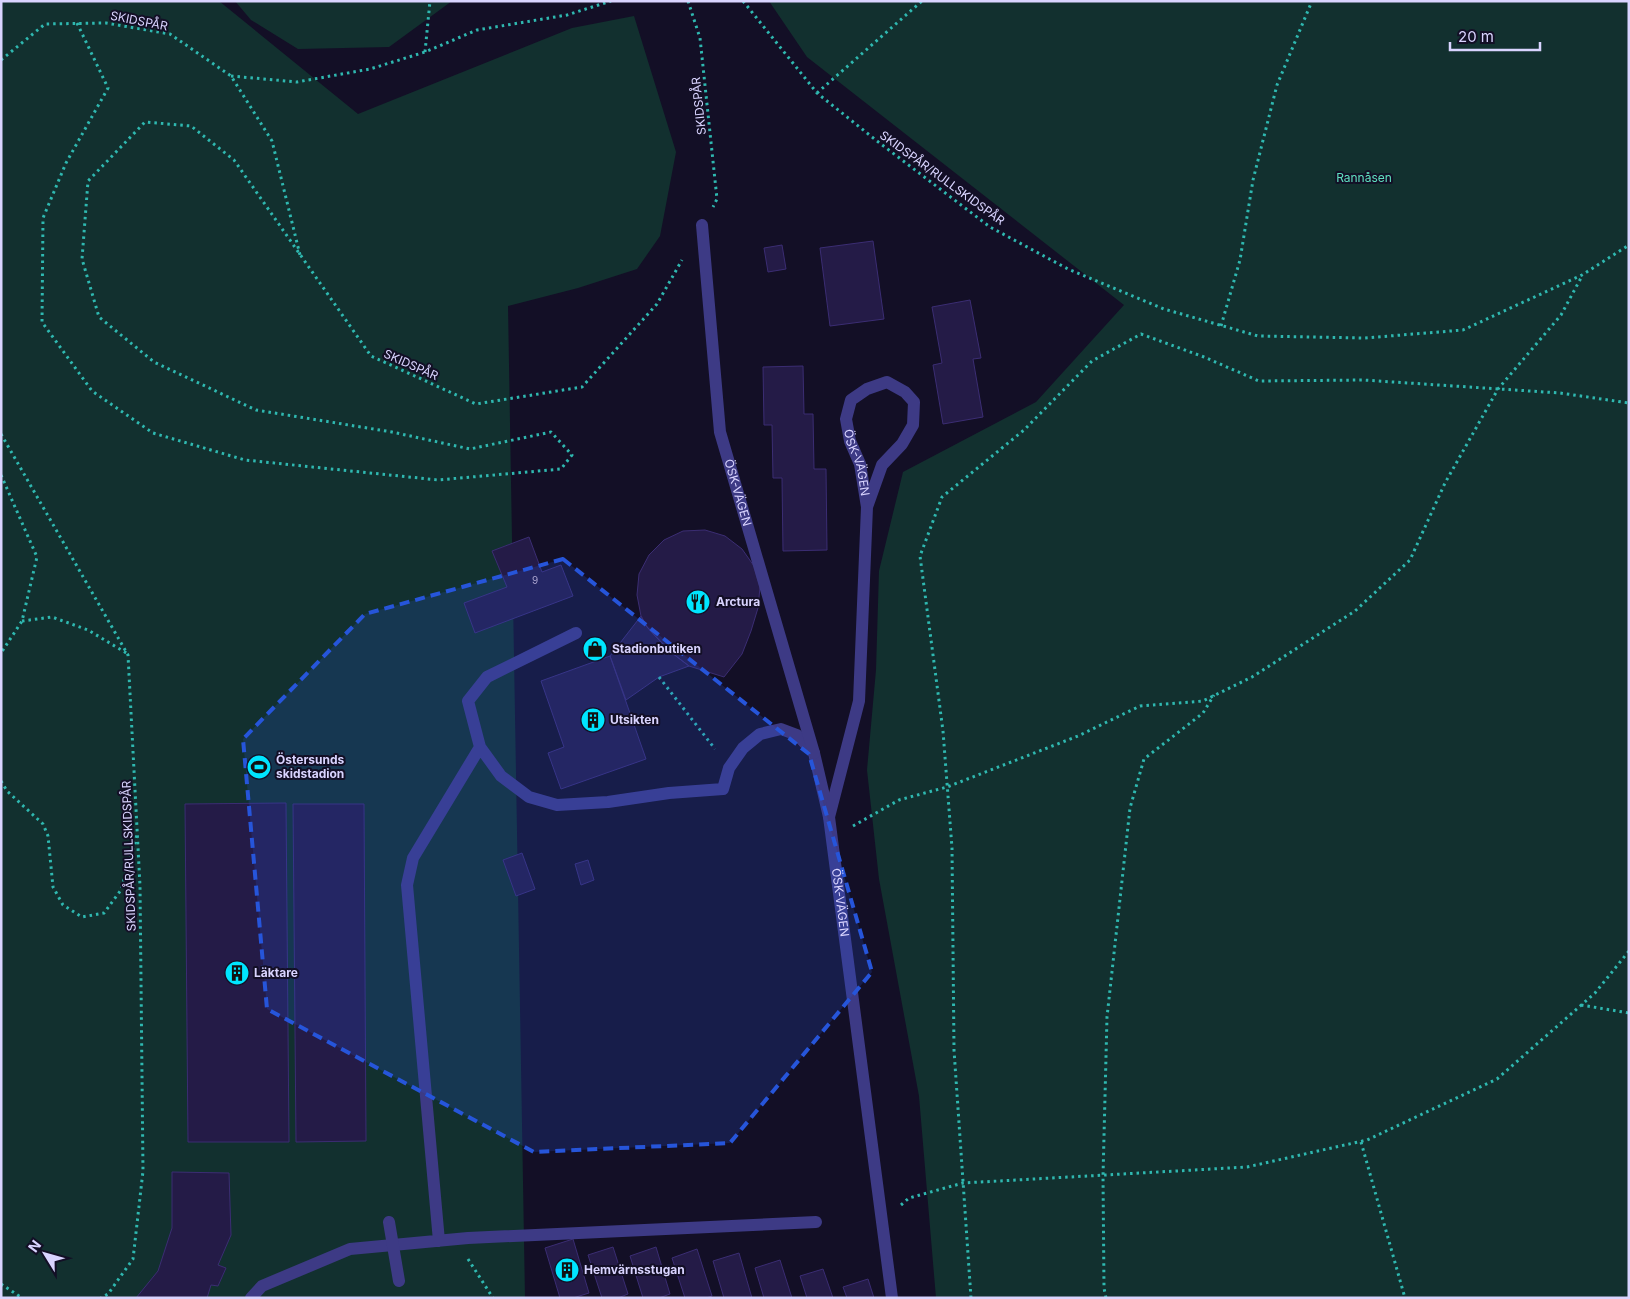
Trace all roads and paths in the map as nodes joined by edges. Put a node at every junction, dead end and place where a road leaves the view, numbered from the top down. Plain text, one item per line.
1 (430, 1) edge
2 (611, 1) edge
3 (688, 1) edge
4 (743, 1) edge
5 (922, 1) edge
6 (1312, 1) edge
7 (77, 24) junction
8 (425, 52) junction
9 (1, 60) edge
10 (231, 76) junction
11 (817, 93) junction
12 (702, 225) joint
13 (1629, 245) edge
14 (684, 257) dead end
15 (301, 258) junction
16 (1582, 275) junction
17 (1222, 326) junction
18 (1498, 389) junction
19 (1629, 403) edge
20 (1, 434) edge
21 (1, 475) edge
22 (868, 508) junction
23 (22, 621) junction
24 (576, 633) dead end
25 (1, 653) edge
26 (128, 654) junction
27 (659, 677) dead end
28 (1215, 695) junction
29 (480, 748) junction
30 (814, 753) junction
31 (729, 768) junction
32 (1, 781) edge
33 (947, 787) junction
34 (829, 817) junction
35 (138, 832) junction
36 (832, 838) junction
37 (1629, 950) edge
38 (1581, 1005) junction
39 (1629, 1013) edge
40 (1360, 1142) junction
41 (1103, 1176) junction
42 (964, 1183) junction
43 (389, 1222) dead end
44 (816, 1222) dead end
45 (882, 1223) junction
46 (439, 1241) junction
47 (399, 1281) dead end
48 (1, 1284) edge
49 (22, 1298) edge
50 (101, 1298) edge
51 (251, 1298) edge
52 (892, 1298) edge
53 (971, 1298) edge
54 (1106, 1298) edge
55 (1405, 1298) edge

1 - 8 path
2 - 8 path
3 - 12 path, SKIDSPÅR
4 - 11 path, SKIDSPÅR/RULLSKIDSPÅR
5 - 11 path
6 - 17 path
7 - 9 path, SKIDSPÅR
7 - 10 path, SKIDSPÅR
7 - 15 path
8 - 10 path
10 - 15 path, SKIDSPÅR
11 - 17 path, SKIDSPÅR/RULLSKIDSPÅR
12 - 30 street, ÖSK-VÄGEN
13 - 16 path, SKIDSPÅR/RULLSKIDSPÅR
14 - 15 path, SKIDSPÅR
16 - 17 path, SKIDSPÅR/RULLSKIDSPÅR
16 - 18 path
18 - 19 path
18 - 28 path
18 - 33 path
20 - 26 path, SKIDSPÅR/RULLSKIDSPÅR
21 - 23 path
22 - 22 street, ÖSK-VÄGEN
22 - 34 street, ÖSK-VÄGEN
23 - 25 path
23 - 26 path
24 - 29 street
26 - 35 path, SKIDSPÅR/RULLSKIDSPÅR
27 - 31 path
28 - 33 path
28 - 41 path
29 - 31 street
29 - 46 street
30 - 31 street
30 - 34 street, ÖSK-VÄGEN
32 - 35 path
33 - 36 path
33 - 42 path
34 - 36 street, ÖSK-VÄGEN
35 - 50 path, SKIDSPÅR/RULLSKIDSPÅR
36 - 45 street, ÖSK-VÄGEN
37 - 38 path
38 - 39 path
38 - 40 path
40 - 41 path
40 - 55 path
41 - 42 path
41 - 54 path
42 - 45 path
42 - 53 path
43 - 47 street, bridge
44 - 46 street
45 - 52 street, ÖSK-VÄGEN
46 - 51 street
48 - 49 path

